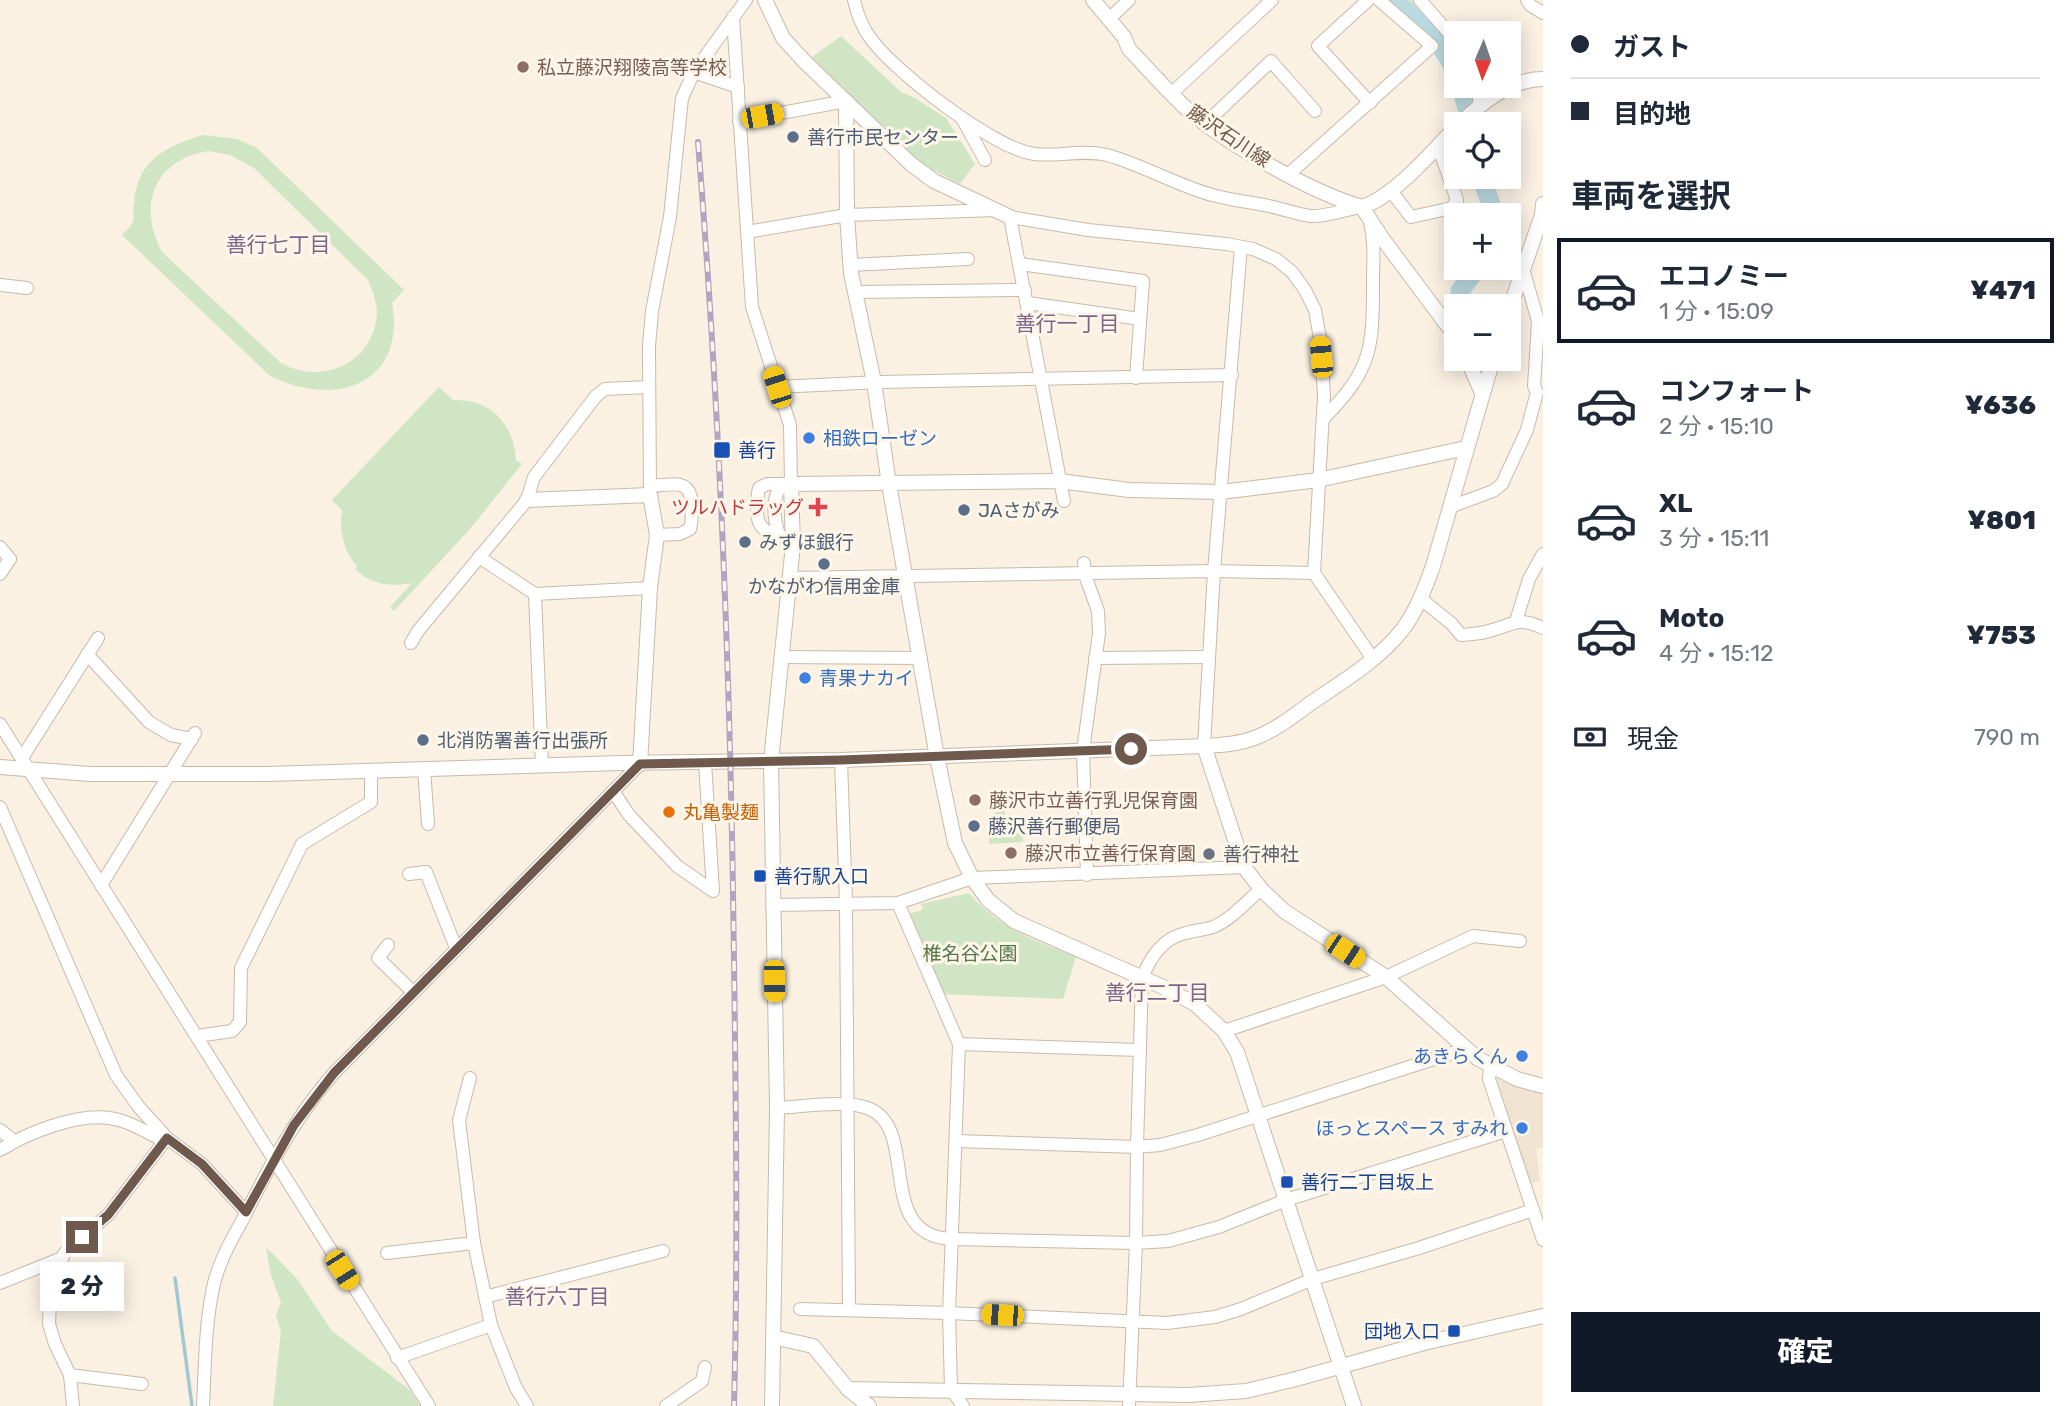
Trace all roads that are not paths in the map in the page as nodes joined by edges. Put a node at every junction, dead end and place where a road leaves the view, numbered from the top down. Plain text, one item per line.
1 (746, 0) edge
2 (765, 0) edge
3 (854, 0) edge
4 (1093, 0) edge
5 (1129, 0) edge
6 (1272, 0) edge
7 (1368, 0) edge
8 (1379, 0) edge
9 (1420, 0) edge
10 (1527, 0) edge
11 (1543, 13) edge
12 (733, 17) junction
13 (1109, 19) junction
14 (1444, 27) edge
15 (694, 72) junction
16 (1543, 79) edge
17 (738, 87) junction
18 (1171, 94) junction
19 (1479, 98) edge
20 (846, 101) junction
21 (1370, 103) junction
22 (1480, 105) junction
23 (1315, 111) dead end
24 (1472, 112) edge
25 (961, 117) junction
26 (739, 121) junction
27 (1206, 123) junction
28 (1444, 139) edge
29 (1438, 145) junction
30 (985, 160) dead end
31 (1289, 174) junction
32 (1391, 191) junction
33 (1364, 209) junction
34 (1543, 211) edge
35 (1004, 214) junction
36 (847, 215) junction
37 (747, 232) junction
38 (1241, 247) junction
39 (968, 259) dead end
40 (1020, 264) junction
41 (851, 265) junction
42 (1523, 269) junction
43 (0, 285) edge
44 (27, 288) dead end
45 (855, 292) junction
46 (1514, 294) edge
47 (1026, 297) junction
48 (1140, 319) junction
49 (1444, 321) edge
50 (1472, 371) edge
51 (1489, 371) edge
52 (1232, 375) junction
53 (1136, 378) junction
54 (1040, 380) junction
55 (874, 382) junction
56 (648, 387) junction
57 (777, 387) junction
58 (1482, 393) junction
59 (1325, 417) junction
60 (1466, 448) junction
61 (1318, 480) junction
62 (1059, 481) junction
63 (787, 484) junction
64 (890, 484) junction
65 (650, 491) junction
66 (1221, 492) junction
67 (527, 500) junction
68 (1064, 501) dead end
69 (1450, 507) junction
70 (657, 535) junction
71 (786, 537) junction
72 (0, 547) edge
73 (1543, 554) edge
74 (479, 557) junction
75 (1084, 569) junction
76 (1214, 571) junction
77 (1314, 573) junction
78 (0, 574) edge
79 (907, 576) junction
80 (789, 578) junction
81 (650, 588) junction
82 (535, 594) junction
83 (1421, 599) junction
84 (1516, 621) junction
85 (1543, 628) edge
86 (98, 638) dead end
87 (411, 643) dead end
88 (88, 654) junction
89 (781, 657) junction
90 (1209, 657) junction
91 (921, 658) junction
92 (1096, 658) junction
93 (1373, 659) junction
94 (0, 724) edge
95 (1204, 746) junction
96 (1083, 751) junction
97 (937, 757) junction
98 (841, 760) junction
99 (771, 761) junction
100 (705, 762) junction
101 (25, 764) junction
102 (640, 764) junction
103 (0, 766) edge
104 (541, 766) junction
105 (424, 769) junction
106 (371, 770) junction
107 (171, 774) junction
108 (613, 791) junction
109 (0, 807) edge
110 (428, 824) dead end
111 (1244, 867) junction
112 (409, 874) dead end
113 (1087, 875) junction
114 (972, 878) junction
115 (101, 885) junction
116 (1261, 889) junction
117 (898, 903) junction
118 (846, 904) junction
119 (772, 905) junction
120 (1520, 941) dead end
121 (388, 945) dead end
122 (456, 948) junction
123 (1386, 977) junction
124 (1142, 978) junction
125 (413, 992) junction
126 (1224, 1031) junction
127 (197, 1036) junction
128 (959, 1044) junction
129 (1465, 1049) junction
130 (1140, 1050) junction
131 (1490, 1066) junction
132 (470, 1078) dead end
133 (1543, 1086) edge
134 (849, 1105) junction
135 (777, 1108) junction
136 (1259, 1116) junction
137 (0, 1130) edge
138 (1506, 1131) junction
139 (166, 1139) junction
140 (14, 1141) junction
141 (956, 1141) junction
142 (1137, 1147) junction
143 (0, 1150) edge
144 (273, 1160) junction
145 (1286, 1199) junction
146 (1533, 1210) junction
147 (246, 1212) junction
148 (1542, 1237) edge
149 (952, 1239) junction
150 (474, 1243) junction
151 (1136, 1243) junction
152 (663, 1251) dead end
153 (387, 1253) dead end
154 (62, 1258) junction
155 (1313, 1279) junction
156 (0, 1283) edge
157 (485, 1297) junction
158 (800, 1310) dead end
159 (849, 1310) junction
160 (949, 1313) junction
161 (1543, 1316) edge
162 (1133, 1322) junction
163 (491, 1325) junction
164 (773, 1337) junction
165 (397, 1358) junction
166 (1341, 1366) junction
167 (705, 1367) dead end
168 (70, 1375) junction
169 (142, 1384) dead end
170 (848, 1389) junction
171 (951, 1389) junction
172 (1129, 1400) edge
173 (73, 1406) edge
174 (203, 1406) edge
175 (429, 1406) edge
176 (527, 1406) edge
177 (666, 1406) edge
178 (772, 1406) edge
179 (869, 1406) edge
180 (963, 1406) edge
181 (1354, 1406) edge

1 - 12 street
2 - 20 street
3 - 25 street
4 - 13 street, 藤沢石川線
5 - 13 street
6 - 18 street
7 - 21 street
8 - 21 street
9 - 14 street
10 - 11 street
12 - 15 street
12 - 17 street
13 - 18 street, 藤沢石川線
15 - 17 street
15 - 56 street
16 - 22 street
17 - 26 street
18 - 27 street, 藤沢石川線
19 - 22 street
20 - 26 street
20 - 35 street
20 - 36 street
21 - 31 street
22 - 24 street
23 - 27 street
25 - 30 street
25 - 33 street
26 - 37 street
27 - 31 street, 藤沢石川線
28 - 29 street
29 - 32 street
29 - 32 street
31 - 33 street, 藤沢石川線
32 - 33 street
33 - 49 street
33 - 59 street
34 - 42 street
35 - 36 street
35 - 38 street
35 - 40 street
36 - 37 street
36 - 41 street
37 - 57 street
38 - 52 street
38 - 59 street
39 - 41 street
40 - 47 street
40 - 48 street
41 - 45 street
42 - 46 street
42 - 69 street
43 - 44 street
45 - 47 street
45 - 55 street
47 - 48 street
47 - 54 street
48 - 53 street
50 - 58 street
51 - 58 street
52 - 53 street
52 - 66 street
53 - 54 street
54 - 55 street
54 - 62 street
55 - 57 street
55 - 64 street
56 - 65 street
56 - 67 street
57 - 63 street
58 - 60 street
59 - 61 street
60 - 61 street
60 - 69 street
61 - 66 street
61 - 77 street
62 - 64 street
62 - 66 street
62 - 68 street
63 - 64 street
63 - 71 street
63 - 71 street
64 - 79 street
65 - 67 street
65 - 70 street
65 - 70 street
66 - 76 street
67 - 74 street
69 - 83 street
70 - 81 street
71 - 80 street
72 - 78 street
73 - 84 street
74 - 82 street
74 - 87 street
75 - 76 street
75 - 79 street
75 - 92 street
76 - 77 street
76 - 90 street
77 - 93 street
79 - 80 street
79 - 91 street
80 - 89 street
81 - 82 street
81 - 102 street
82 - 104 street
83 - 84 street
83 - 93 street
84 - 85 street
86 - 88 street
88 - 101 street
88 - 107 street
89 - 91 street
89 - 99 street
90 - 92 street
90 - 95 street
91 - 97 street
92 - 96 street
93 - 95 street
94 - 101 street
95 - 96 street
95 - 111 street
96 - 97 street
96 - 113 street
97 - 98 street
97 - 114 street
98 - 99 street
98 - 118 street
99 - 100 street
99 - 119 street
100 - 102 street
100 - 108 street
101 - 103 street
101 - 107 street
101 - 115 street
102 - 104 street
102 - 108 street
104 - 105 street
105 - 106 street
105 - 110 street
106 - 107 street
106 - 127 street
107 - 115 street
108 - 122 street
109 - 139 street
111 - 113 street
111 - 116 street
112 - 122 street
113 - 114 street
114 - 117 street
114 - 124 street
115 - 127 street
116 - 123 street
116 - 124 street
117 - 118 street
117 - 128 street
118 - 119 street
118 - 134 street
119 - 135 street
120 - 123 street
121 - 125 street
122 - 125 street
123 - 126 street
123 - 129 street
124 - 126 street
124 - 130 street
125 - 144 street
126 - 136 street
127 - 144 street
128 - 130 street
128 - 141 street
129 - 131 street
129 - 136 street
130 - 142 street
131 - 133 street
131 - 138 street
132 - 150 street
134 - 135 street
134 - 149 street
134 - 159 street
135 - 164 street
136 - 142 street
136 - 145 street
137 - 140 street
138 - 145 street
138 - 146 street
139 - 140 street
139 - 147 street
139 - 154 street
140 - 143 street
141 - 142 street
141 - 149 street
142 - 151 street
144 - 147 street
144 - 165 street
145 - 151 street
145 - 155 street
146 - 148 street
146 - 155 street
147 - 174 street
149 - 151 street
149 - 160 street
150 - 153 street
150 - 157 street
151 - 162 street
152 - 157 street
154 - 156 street
154 - 168 street
155 - 162 street
155 - 166 street
157 - 163 street
158 - 159 street
159 - 160 street
160 - 162 street
160 - 171 street
161 - 166 street
162 - 172 street
163 - 165 street
163 - 176 street
164 - 170 street
164 - 178 street
165 - 175 street
166 - 172 street
166 - 181 street
167 - 177 street
168 - 169 street
168 - 173 street
170 - 171 street
170 - 179 street
171 - 172 street
171 - 180 street

